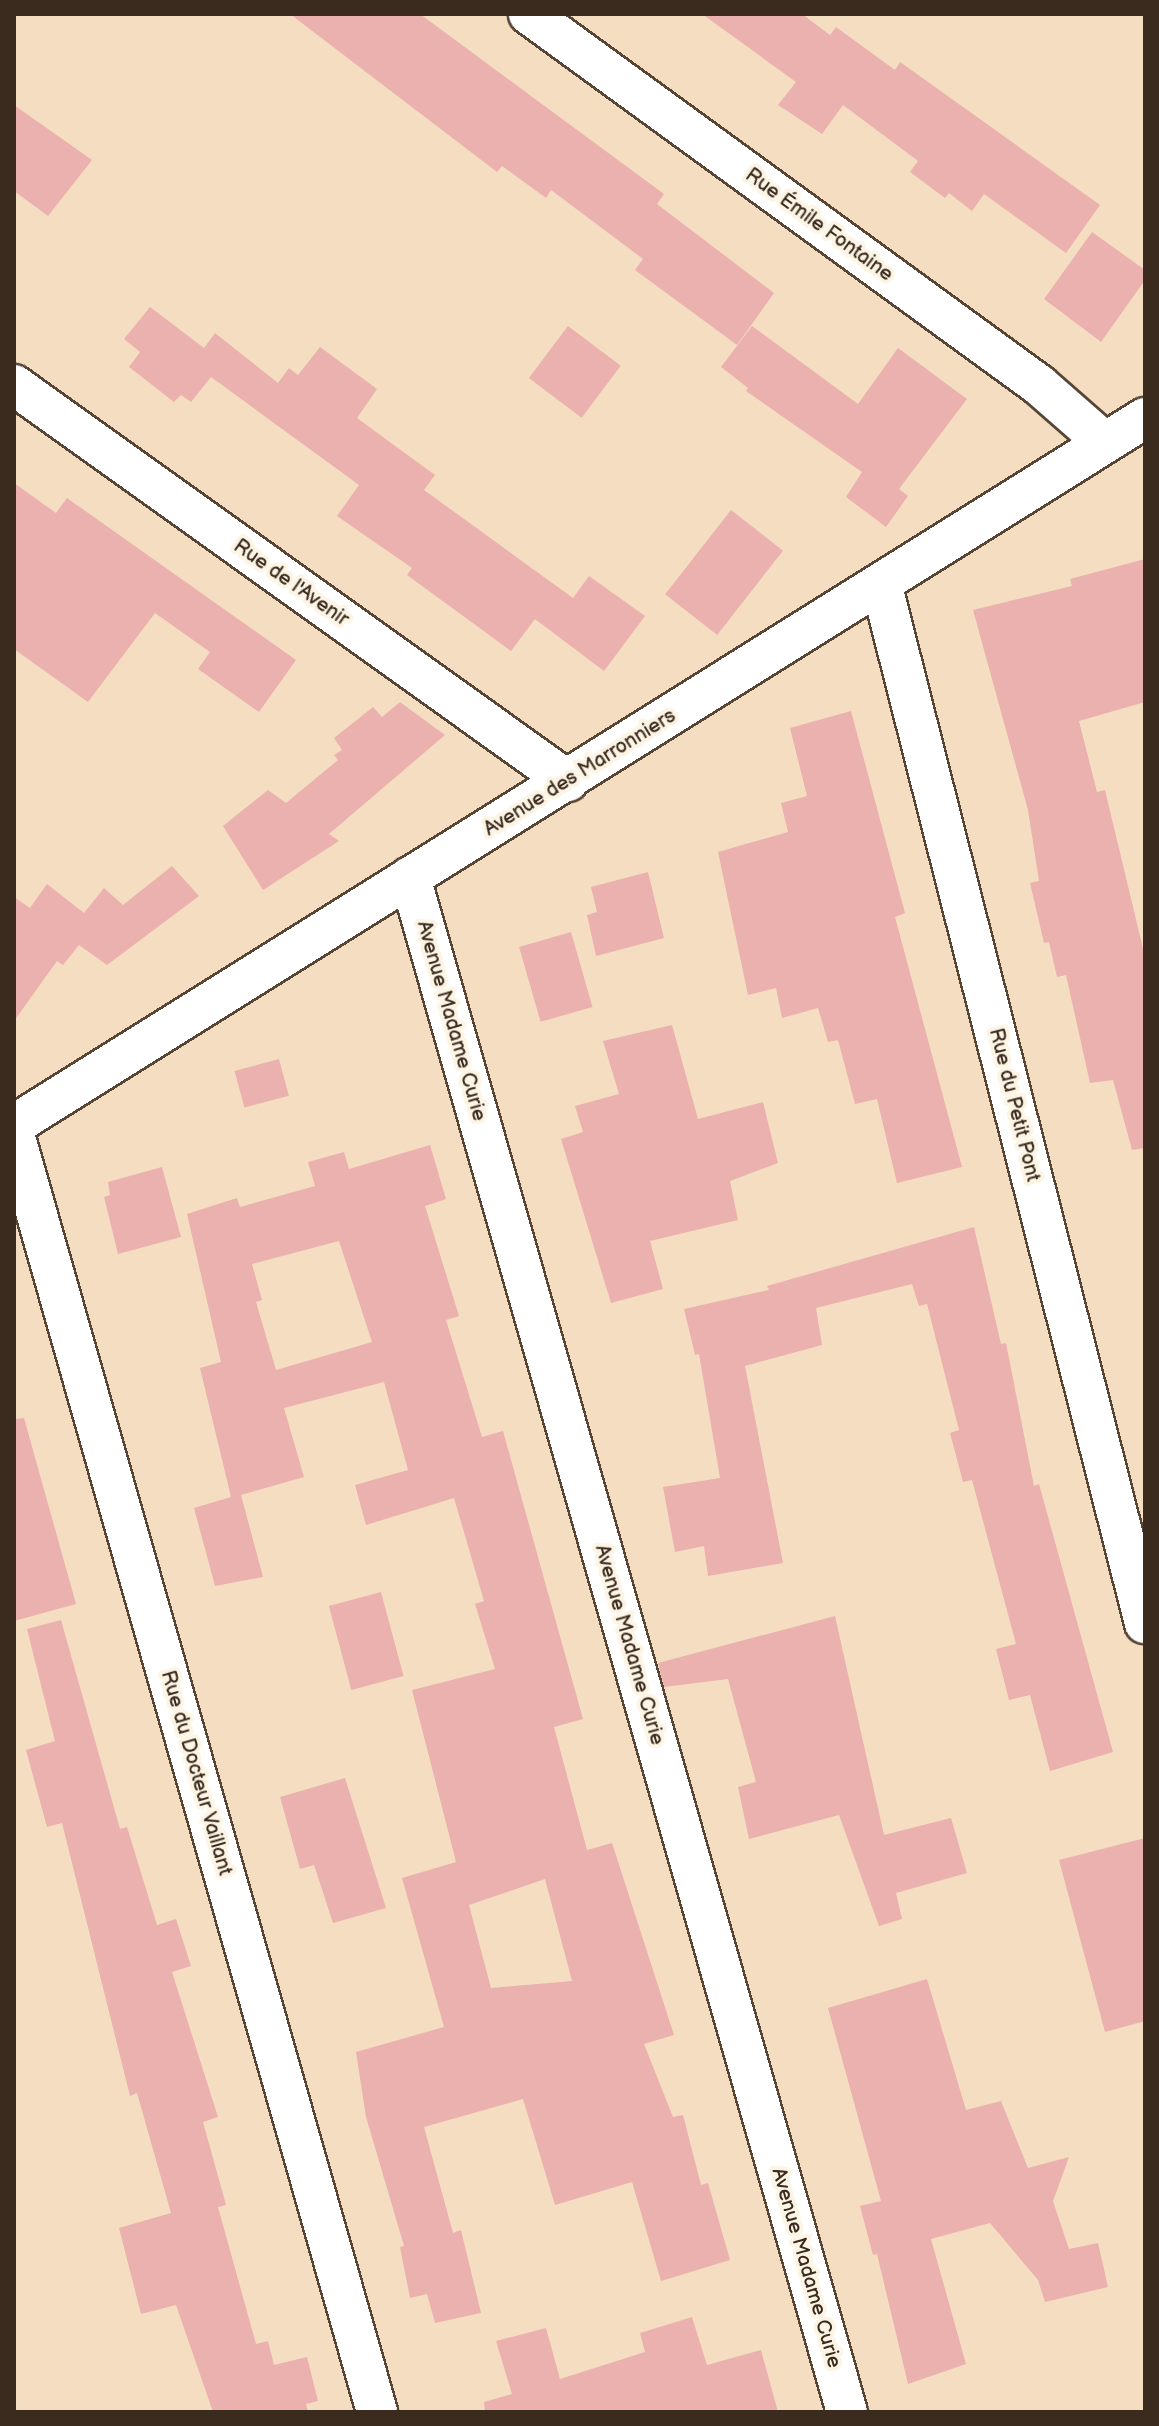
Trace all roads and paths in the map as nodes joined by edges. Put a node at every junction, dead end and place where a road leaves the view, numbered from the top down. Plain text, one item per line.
1 (529, 14) edge
2 (14, 385) edge
3 (1145, 418) edge
4 (1104, 442) junction
5 (882, 587) junction
6 (568, 781) junction
7 (410, 877) junction
8 (14, 1125) edge
9 (14, 1134) edge
10 (1145, 1623) edge
11 (377, 2412) edge
12 (847, 2412) edge

1 - 4 street, Rue Émile Fontaine
2 - 6 street, Rue de l'Avenir
3 - 4 street, Avenue des Marronniers
4 - 5 street, Avenue des Marronniers
5 - 6 street, Avenue des Marronniers
5 - 10 street, Rue du Petit Pont
6 - 7 street, Avenue des Marronniers
7 - 8 street, Avenue des Marronniers
7 - 12 street, Avenue Madame Curie
9 - 11 street, Rue du Docteur Vaillant

